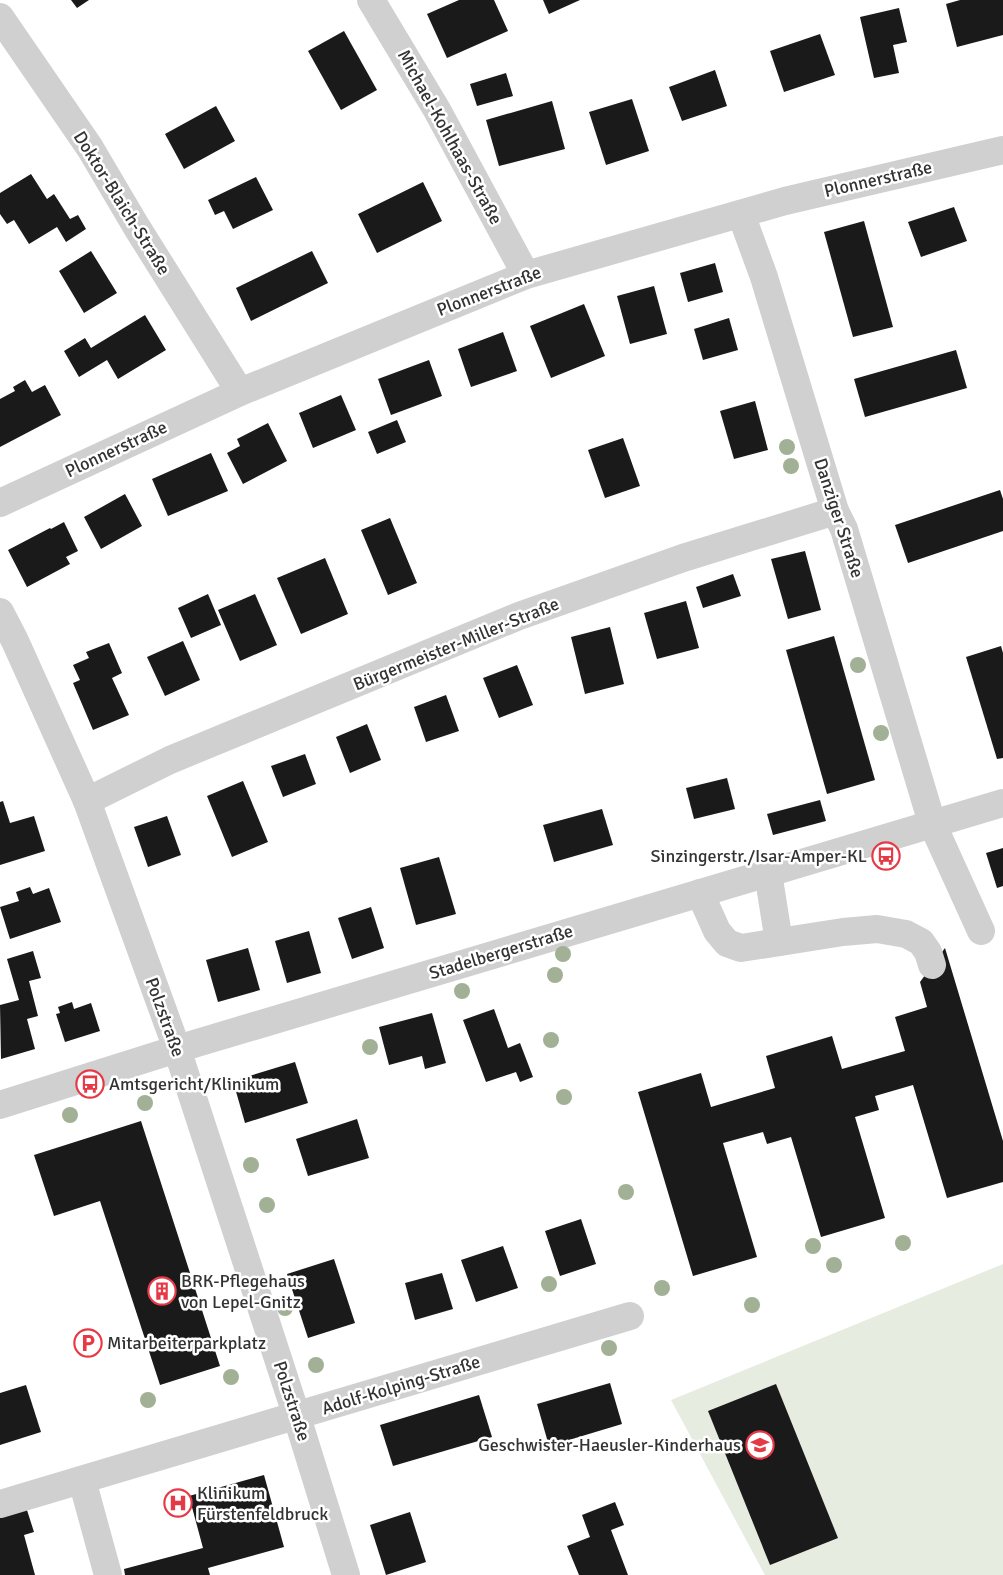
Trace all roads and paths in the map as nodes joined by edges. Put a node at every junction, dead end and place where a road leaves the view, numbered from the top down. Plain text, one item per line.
1 (371, 0) edge
2 (0, 17) edge
3 (1003, 150) edge
4 (741, 214) junction
5 (526, 275) junction
6 (240, 392) junction
7 (0, 503) edge
8 (835, 511) junction
9 (0, 612) edge
10 (87, 801) junction
11 (1003, 803) edge
12 (932, 824) junction
13 (768, 873) junction
14 (700, 893) junction
15 (981, 932) dead end
16 (779, 942) junction
17 (932, 965) dead end
18 (177, 1049) junction
19 (0, 1105) edge
20 (630, 1316) dead end
21 (297, 1417) junction
22 (82, 1480) junction
23 (0, 1504) edge
24 (108, 1575) edge
25 (346, 1575) edge

1 - 5 street, Michael-Kohlhaas-Straße
2 - 6 street, Doktor-Blaich-Straße
3 - 4 street, Plonnerstraße
4 - 5 street, Plonnerstraße
4 - 8 street, Danziger Straße
5 - 6 street, Plonnerstraße
6 - 7 street, Plonnerstraße
8 - 10 street, Bürgermeister-Miller-Straße
8 - 12 street, Danziger Straße
9 - 10 street, Polzstraße
10 - 18 street, Polzstraße
11 - 12 street, Stadelbergerstraße
12 - 13 street, Stadelbergerstraße
12 - 15 street, Danziger Straße
13 - 14 street, Stadelbergerstraße
13 - 16 street
14 - 16 street
14 - 18 street, Stadelbergerstraße
16 - 17 street
18 - 19 street, Stadelbergerstraße
18 - 21 street, Polzstraße
20 - 21 street, Adolf-Kolping-Straße
21 - 22 street, Adolf-Kolping-Straße
21 - 25 street, Polzstraße
22 - 23 street, Adolf-Kolping-Straße
22 - 24 street

